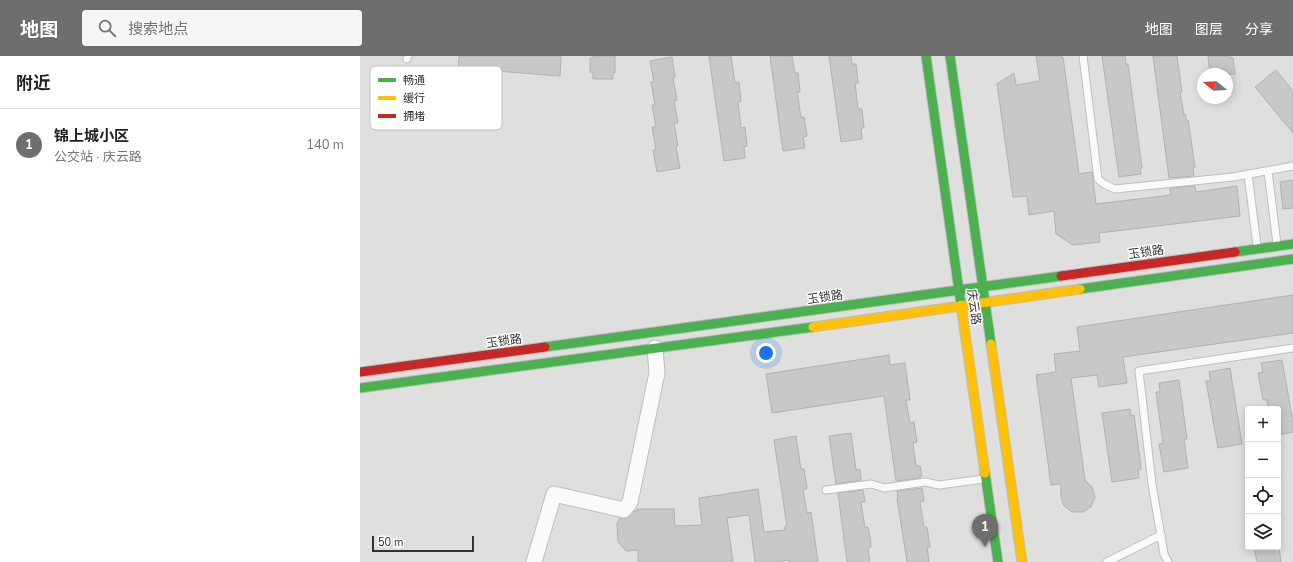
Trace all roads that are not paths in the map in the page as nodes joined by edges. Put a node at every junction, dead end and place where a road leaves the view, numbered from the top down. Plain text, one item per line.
1 (926, 56) edge
2 (950, 56) edge
3 (1083, 56) edge
4 (1293, 166) edge
5 (1268, 171) junction
6 (1248, 174) junction
7 (1293, 244) edge
8 (1278, 246) junction
9 (1257, 249) junction
10 (1293, 259) edge
11 (983, 287) junction
12 (959, 290) junction
13 (985, 302) junction
14 (961, 306) junction
15 (655, 348) junction
16 (1293, 348) edge
17 (360, 372) edge
18 (360, 388) edge
19 (986, 478) junction
20 (826, 490) dead end
21 (1161, 535) junction
22 (1167, 560) edge
23 (534, 562) edge
24 (998, 562) edge
25 (1022, 562) edge
26 (1107, 562) edge
27 (1159, 562) edge

1 - 12 street, 庆云路
2 - 11 street, 庆云路
3 - 6 lane
4 - 5 lane
5 - 6 lane
5 - 8 lane
6 - 9 lane
7 - 8 street, 玉锁路
8 - 9 street, 玉锁路
9 - 11 street, 玉锁路
10 - 13 street
11 - 12 street, 玉锁路
11 - 13 street, 庆云路
12 - 14 street, 庆云路
12 - 17 street, 玉锁路
13 - 14 street
13 - 25 street, 庆云路
14 - 15 street
14 - 19 street, 庆云路
15 - 18 street
15 - 23 street
16 - 21 lane
19 - 20 lane
19 - 24 street, 庆云路
21 - 22 lane
21 - 26 lane
22 - 27 lane

